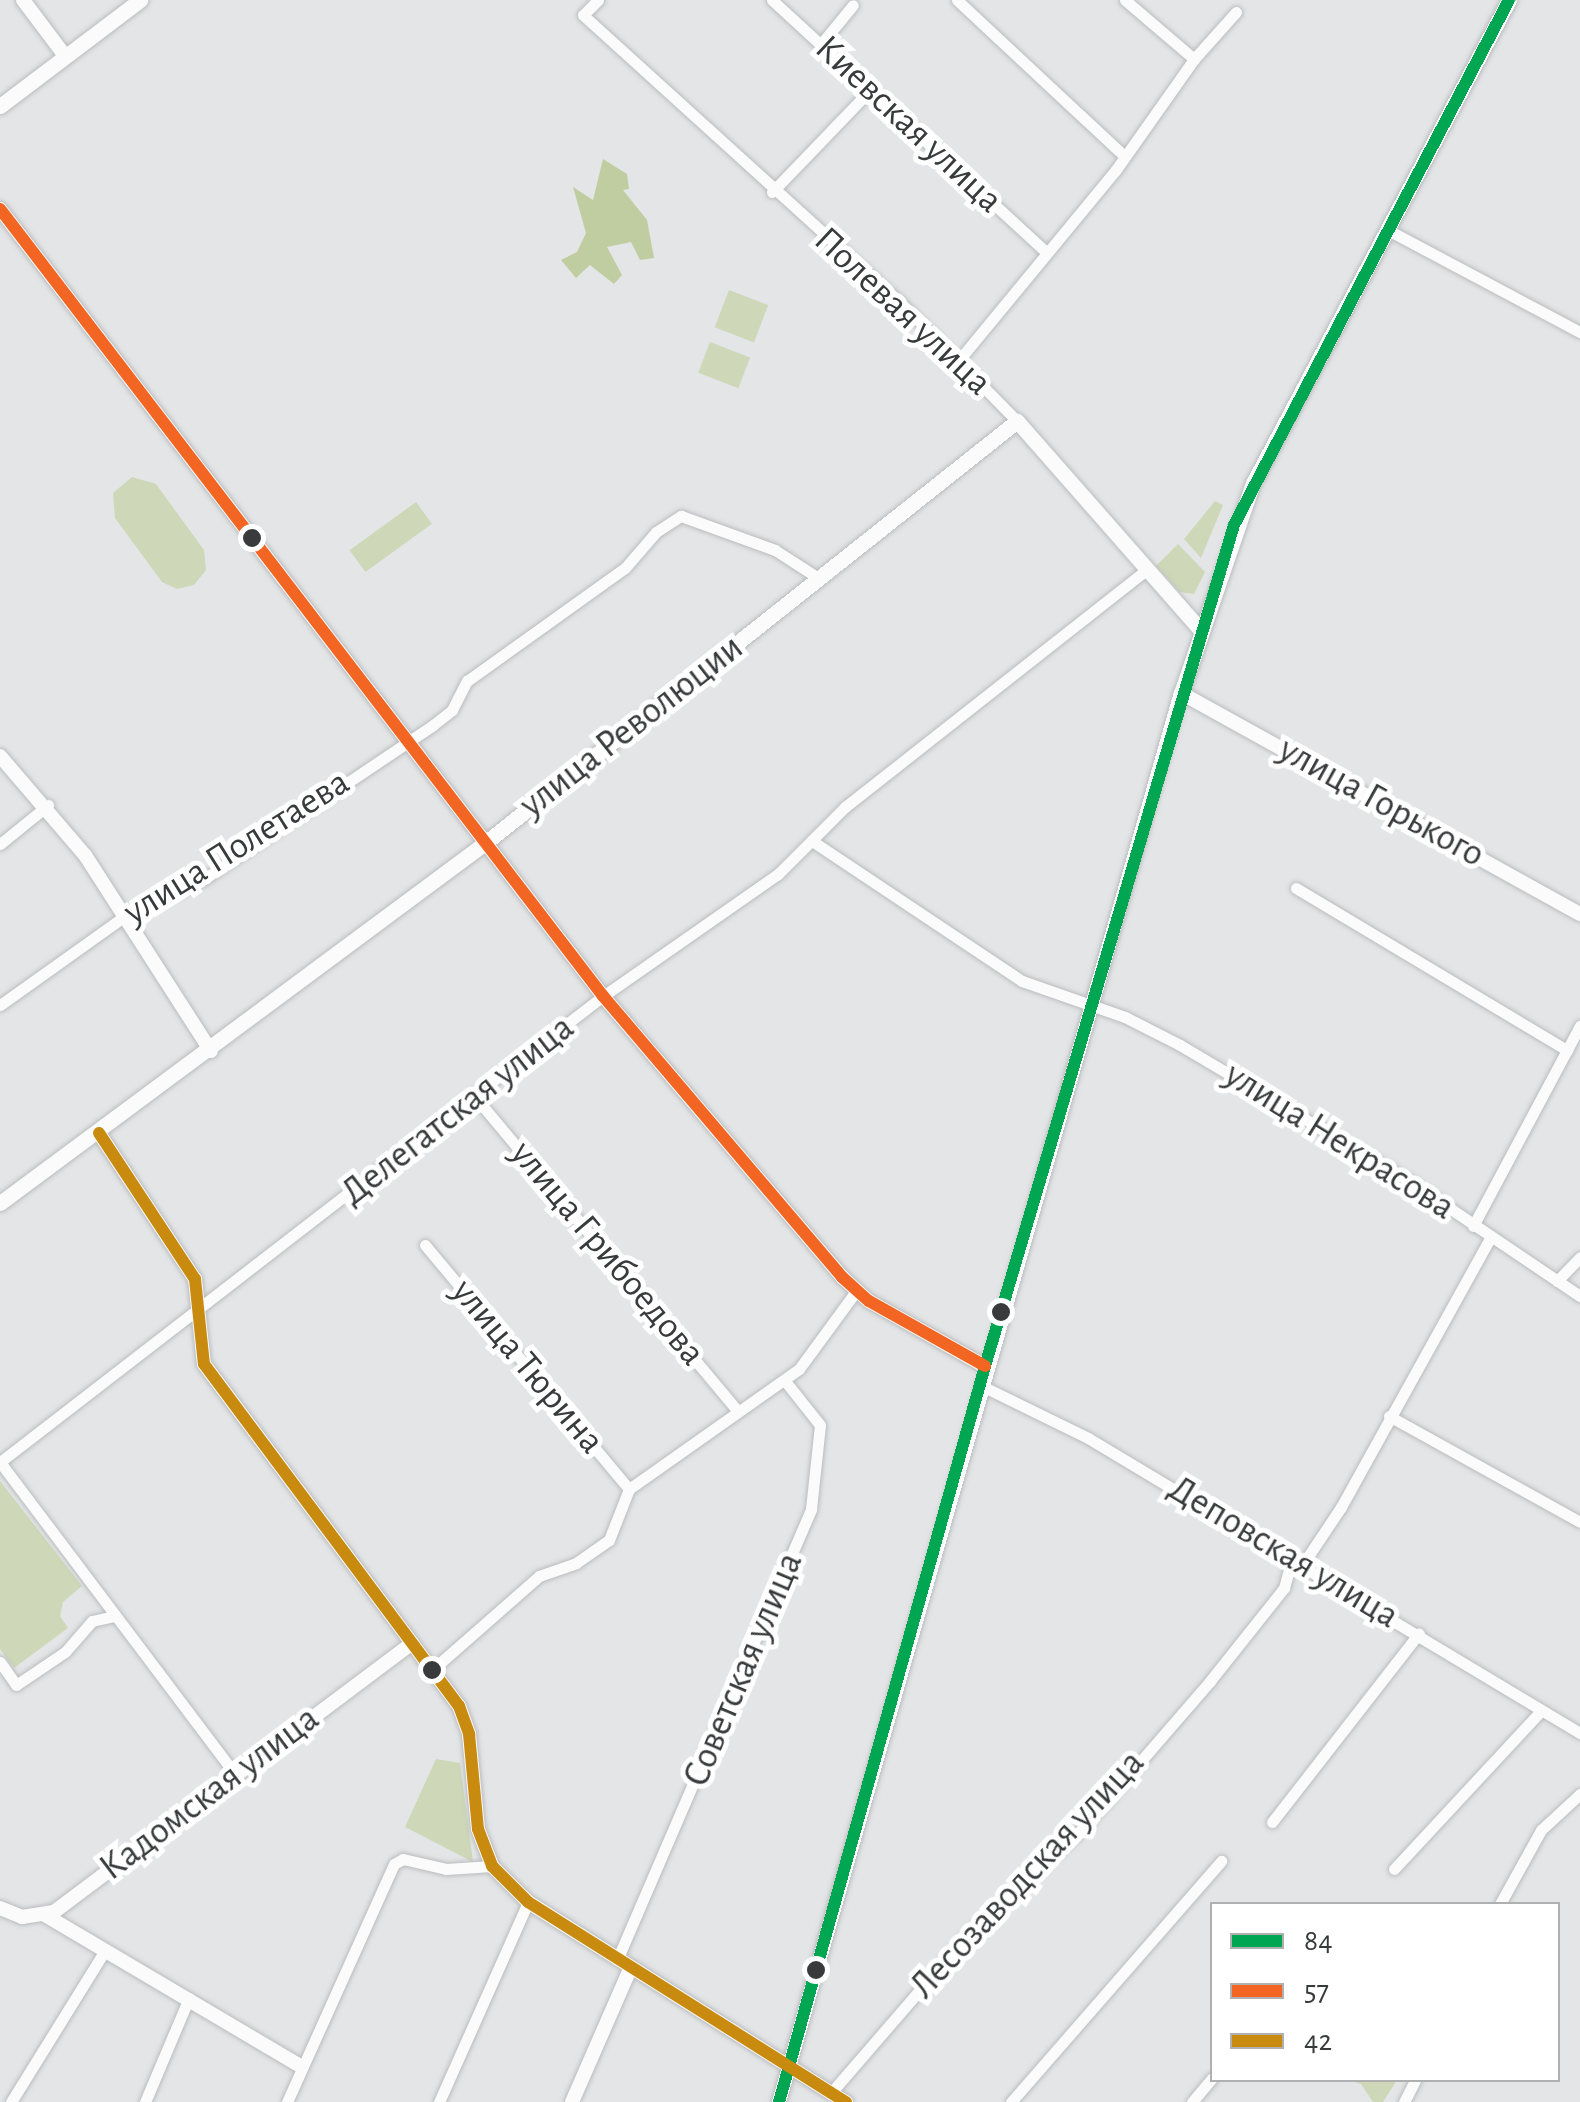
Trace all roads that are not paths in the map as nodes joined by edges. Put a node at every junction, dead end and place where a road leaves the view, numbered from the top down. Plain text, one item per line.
1 (23, 0) edge
2 (140, 0) edge
3 (598, 0) edge
4 (772, 0) edge
5 (956, 0) edge
6 (1125, 0) edge
7 (1509, 0) edge
8 (853, 5) dead end
9 (1236, 12) dead end
10 (821, 44) junction
11 (66, 57) junction
12 (1194, 60) junction
13 (871, 89) junction
14 (0, 106) edge
15 (1121, 153) junction
16 (772, 192) junction
17 (0, 210) edge
18 (1386, 229) junction
19 (1044, 250) junction
20 (1580, 332) edge
21 (958, 360) junction
22 (1016, 421) junction
23 (1146, 570) junction
24 (820, 579) junction
25 (1200, 629) junction
26 (1181, 693) junction
27 (406, 740) junction
28 (0, 756) edge
29 (48, 806) junction
30 (812, 841) junction
31 (484, 843) junction
32 (0, 844) edge
33 (1296, 888) dead end
34 (1580, 914) edge
35 (124, 916) junction
36 (603, 996) junction
37 (1090, 1003) junction
38 (0, 1005) edge
39 (1580, 1026) edge
40 (1567, 1050) junction
41 (212, 1052) junction
42 (476, 1098) junction
43 (99, 1133) junction
44 (2, 1198) edge
45 (1473, 1226) junction
46 (1490, 1238) junction
47 (426, 1244) dead end
48 (1580, 1258) edge
49 (1557, 1281) junction
50 (856, 1291) junction
51 (1580, 1296) edge
52 (200, 1314) junction
53 (985, 1366) junction
54 (784, 1381) junction
55 (980, 1385) junction
56 (737, 1410) junction
57 (1389, 1416) junction
58 (0, 1462) edge
59 (629, 1489) junction
60 (1580, 1522) edge
61 (1298, 1561) junction
62 (113, 1616) junction
63 (1419, 1633) junction
64 (411, 1644) junction
65 (0, 1662) edge
66 (432, 1670) junction
67 (1541, 1710) junction
68 (1580, 1733) edge
69 (235, 1774) junction
70 (1580, 1794) edge
71 (1272, 1822) dead end
72 (1221, 1860) dead end
73 (492, 1866) junction
74 (1394, 1869) dead end
75 (528, 1902) junction
76 (1501, 1902) edge
77 (0, 1908) edge
78 (45, 1915) junction
79 (104, 1952) junction
80 (623, 1965) junction
81 (189, 1998) junction
82 (300, 2065) junction
83 (789, 2070) junction
84 (1210, 2080) edge
85 (830, 2094) junction
86 (11, 2102) edge
87 (146, 2102) edge
88 (287, 2102) edge
89 (439, 2102) edge
90 (572, 2102) edge
91 (779, 2102) edge
92 (846, 2102) edge
93 (1011, 2102) edge
94 (1192, 2102) edge

1 - 11 street
2 - 11 main road
3 - 16 street, Полевая улица
4 - 10 street, Киевская улица
5 - 15 street
6 - 12 street
7 - 18 main road
8 - 10 street
9 - 12 street
10 - 13 street, Киевская улица
11 - 14 main road
12 - 15 street
13 - 16 street
13 - 19 street, Киевская улица
15 - 19 street
16 - 21 street, Полевая улица
17 - 27 street
18 - 20 street
18 - 25 main road
19 - 21 street
21 - 22 street, Полевая улица
22 - 23 main road, Полевая улица
22 - 24 main road, улица Революции
23 - 25 main road, Полевая улица
23 - 30 street, Делегатская улица
24 - 27 street, улица Полетаева
24 - 31 main road, улица Революции
25 - 26 main road
26 - 34 street, улица Горького
26 - 37 street
27 - 31 street
27 - 35 street, улица Полетаева
28 - 29 street
29 - 32 street
29 - 35 street
30 - 36 street, Делегатская улица
30 - 37 street, улица Некрасова
31 - 36 street
31 - 41 main road, улица Революции
33 - 40 street
35 - 38 street, улица Полетаева
35 - 41 street
36 - 42 street, Делегатская улица
36 - 50 street
37 - 45 street, улица Некрасова
37 - 53 street
39 - 40 street
40 - 45 street
41 - 43 main road, улица Революции
42 - 52 street, Делегатская улица
42 - 56 street, улица Грибоедова
43 - 44 main road, улица Революции
43 - 52 street
45 - 46 street, улица Некрасова
46 - 49 street, улица Некрасова
46 - 57 street, Лесозаводская улица
47 - 59 street, улица Тюрина
48 - 49 street
49 - 51 street, улица Некрасова
50 - 53 street
50 - 54 street, улица Тюрина
52 - 58 street, Делегатская улица
52 - 64 street
53 - 55 street
54 - 56 street, улица Тюрина
54 - 80 street, Советская улица
55 - 61 street, Деповская улица
55 - 83 street
56 - 59 street, улица Тюрина
57 - 60 street
57 - 61 street, Лесозаводская улица
58 - 62 street
59 - 66 street, улица Тюрина
61 - 63 street, Деповская улица
61 - 85 street, Лесозаводская улица
62 - 65 street
62 - 69 street
63 - 67 street, Деповская улица
63 - 71 street
64 - 66 street
64 - 69 street, Кадомская улица
66 - 73 street
67 - 68 street, Деповская улица
67 - 74 street
69 - 78 street, Кадомская улица
70 - 76 street
72 - 93 street
73 - 75 street
73 - 82 street
75 - 80 street
75 - 89 street
77 - 78 street
78 - 79 street
79 - 81 street
79 - 86 street
80 - 83 street
80 - 90 street, Советская улица
81 - 82 street
81 - 87 street
82 - 88 street
83 - 85 street
83 - 91 street
84 - 94 street
85 - 92 street

